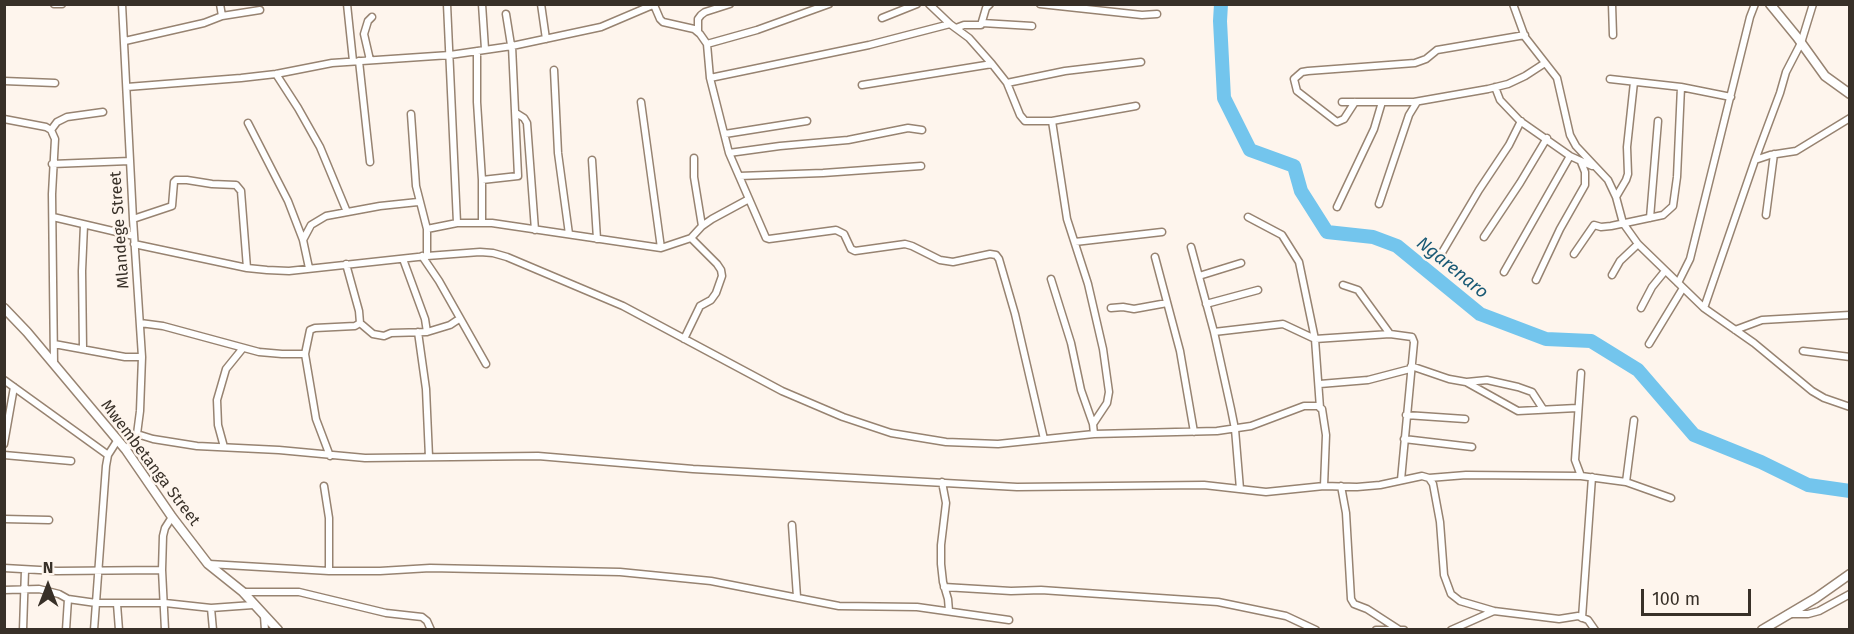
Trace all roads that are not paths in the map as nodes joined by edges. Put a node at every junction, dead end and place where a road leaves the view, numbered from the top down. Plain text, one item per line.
1 (54, 4) edge
2 (62, 4) edge
3 (122, 4) edge
4 (220, 4) edge
5 (348, 4) edge
6 (447, 4) edge
7 (482, 4) edge
8 (541, 4) edge
9 (730, 4) edge
10 (829, 4) edge
11 (916, 4) edge
12 (930, 4) edge
13 (990, 4) edge
14 (1040, 4) edge
15 (1513, 4) edge
16 (1612, 4) edge
17 (1755, 4) edge
18 (1770, 4) edge
19 (1813, 4) edge
20 (655, 5) edge
21 (260, 10) dead end
22 (506, 14) dead end
23 (1157, 14) dead end
24 (222, 16) junction
25 (372, 17) dead end
26 (882, 18) dead end
27 (982, 23) junction
28 (953, 26) junction
29 (1032, 26) dead end
30 (698, 31) junction
31 (1525, 35) junction
32 (1612, 35) dead end
33 (546, 39) junction
34 (125, 41) junction
35 (1801, 43) junction
36 (707, 44) junction
37 (511, 45) junction
38 (485, 49) junction
39 (477, 51) junction
40 (450, 55) junction
41 (370, 60) junction
42 (356, 61) junction
43 (1141, 62) dead end
44 (1545, 63) junction
45 (992, 64) junction
46 (554, 70) dead end
47 (276, 74) junction
48 (710, 78) junction
49 (1610, 79) dead end
50 (4, 81) edge
51 (1007, 82) junction
52 (1634, 82) junction
53 (55, 83) dead end
54 (862, 85) dead end
55 (127, 87) junction
56 (1495, 87) junction
57 (1681, 87) junction
58 (1850, 94) edge
59 (1731, 97) junction
60 (641, 102) dead end
61 (1342, 102) dead end
62 (1355, 102) junction
63 (1382, 102) junction
64 (1417, 102) junction
65 (1136, 106) dead end
66 (103, 112) dead end
67 (516, 113) junction
68 (411, 114) dead end
69 (1850, 118) edge
70 (4, 119) edge
71 (807, 121) dead end
72 (1052, 121) junction
73 (1521, 121) junction
74 (1658, 121) dead end
75 (248, 123) dead end
76 (51, 130) junction
77 (922, 130) dead end
78 (725, 134) junction
79 (1546, 138) junction
80 (729, 153) junction
81 (1774, 154) junction
82 (1570, 156) junction
83 (694, 158) dead end
84 (592, 160) dead end
85 (1755, 160) junction
86 (130, 161) junction
87 (1580, 161) junction
88 (370, 162) dead end
89 (52, 164) junction
90 (921, 166) dead end
91 (1596, 167) junction
92 (739, 176) junction
93 (482, 180) junction
94 (1616, 197) junction
95 (749, 199) junction
96 (418, 202) junction
97 (1378, 204) dead end
98 (1338, 207) dead end
99 (348, 212) junction
100 (1766, 215) dead end
101 (1248, 217) dead end
102 (53, 218) junction
103 (1650, 218) junction
104 (132, 219) junction
105 (457, 222) junction
106 (482, 222) junction
107 (1623, 222) junction
108 (84, 225) junction
109 (702, 226) junction
110 (427, 229) junction
111 (535, 230) junction
112 (1162, 232) dead end
113 (569, 234) junction
114 (134, 236) junction
115 (1484, 237) dead end
116 (691, 238) junction
117 (597, 239) junction
118 (303, 240) junction
119 (1075, 242) junction
120 (134, 244) junction
121 (1638, 244) junction
122 (661, 248) junction
123 (1191, 248) dead end
124 (1574, 254) dead end
125 (425, 256) junction
126 (1440, 256) dead end
127 (1155, 257) dead end
128 (403, 259) junction
129 (1241, 263) dead end
130 (346, 264) junction
131 (247, 268) junction
132 (309, 268) junction
133 (1665, 271) junction
134 (1504, 272) dead end
135 (1612, 275) dead end
136 (1198, 276) junction
137 (1051, 279) dead end
138 (1536, 280) dead end
139 (1343, 285) dead end
140 (1681, 285) junction
141 (1258, 290) dead end
142 (1167, 303) junction
143 (1206, 304) junction
144 (4, 308) edge
145 (1111, 308) dead end
146 (1641, 308) dead end
147 (1704, 308) junction
148 (1850, 315) edge
149 (459, 319) junction
150 (140, 323) junction
151 (360, 323) junction
152 (1735, 330) junction
153 (418, 332) junction
154 (427, 332) junction
155 (1214, 333) junction
156 (1390, 334) junction
157 (684, 339) junction
158 (1315, 339) junction
159 (54, 344) junction
160 (1649, 344) dead end
161 (83, 348) junction
162 (243, 348) junction
163 (1803, 351) dead end
164 (306, 354) junction
165 (142, 357) junction
166 (1850, 357) edge
167 (54, 364) junction
168 (486, 364) dead end
169 (1411, 368) junction
170 (1581, 373) dead end
171 (4, 380) edge
172 (1466, 382) junction
173 (1320, 384) junction
174 (14, 387) junction
175 (1850, 407) edge
176 (1320, 408) junction
177 (1577, 408) junction
178 (1543, 409) junction
179 (1406, 415) junction
180 (1465, 418) dead end
181 (1634, 420) dead end
182 (1093, 424) junction
183 (1235, 429) junction
184 (1194, 432) junction
185 (137, 434) junction
186 (1094, 434) junction
187 (1044, 439) junction
188 (1404, 439) junction
189 (117, 441) junction
190 (4, 444) edge
191 (224, 447) junction
192 (1472, 447) dead end
193 (126, 450) junction
194 (108, 454) junction
195 (4, 455) edge
196 (330, 456) junction
197 (429, 457) junction
198 (70, 461) dead end
199 (1581, 476) junction
200 (1592, 477) junction
201 (1429, 478) junction
202 (1401, 480) junction
203 (942, 482) junction
204 (1626, 482) junction
205 (324, 486) dead end
206 (1324, 486) junction
207 (1341, 486) junction
208 (1240, 489) junction
209 (1671, 498) dead end
210 (172, 517) junction
211 (4, 519) edge
212 (49, 520) dead end
213 (792, 525) dead end
214 (208, 564) junction
215 (4, 568) edge
216 (25, 570) junction
217 (99, 570) junction
218 (162, 570) junction
219 (329, 570) junction
220 (1850, 574) edge
221 (944, 587) junction
222 (25, 588) junction
223 (4, 590) edge
224 (243, 592) junction
225 (1850, 594) edge
226 (797, 597) junction
227 (68, 599) junction
228 (96, 603) junction
229 (165, 603) junction
230 (117, 604) junction
231 (253, 605) junction
232 (212, 608) junction
233 (1494, 611) junction
234 (949, 612) junction
235 (1788, 614) junction
236 (264, 616) junction
237 (1582, 618) junction
238 (1009, 620) dead end
239 (1398, 629) edge
240 (23, 630) edge
241 (66, 630) edge
242 (94, 630) edge
243 (119, 630) edge
244 (165, 630) edge
245 (213, 630) edge
246 (265, 630) edge
247 (278, 630) edge
248 (430, 630) edge
249 (1316, 630) edge
250 (1376, 630) edge
251 (1404, 630) edge
252 (1451, 630) edge
253 (1595, 630) edge
254 (1762, 630) edge

1 - 2 street
3 - 34 street, Mlandege Street
4 - 24 street
5 - 42 street
6 - 40 street
7 - 38 street
8 - 33 street
9 - 30 street
10 - 36 street
11 - 26 street
12 - 28 street
13 - 27 street
14 - 23 street
15 - 31 street
16 - 32 street
17 - 59 street
18 - 35 street
19 - 35 street
20 - 30 street
20 - 33 street
21 - 24 street
22 - 37 street
24 - 34 street
25 - 41 street
27 - 28 street
27 - 29 street
28 - 45 street
28 - 48 street
30 - 36 street
31 - 44 street
31 - 62 street
33 - 37 street
34 - 55 street, Mlandege Street
35 - 58 street
35 - 85 street
36 - 48 street
37 - 38 street
37 - 67 street
38 - 39 street
39 - 40 street
39 - 93 street
40 - 41 street
40 - 105 street
41 - 42 street
42 - 47 street
42 - 88 street
43 - 51 street
44 - 56 street
44 - 91 street
45 - 51 street
45 - 54 street
46 - 113 street
47 - 55 street
47 - 99 street
48 - 78 street
49 - 52 street
50 - 53 street
51 - 72 street
52 - 57 street
52 - 94 street
55 - 86 street, Mlandege Street
56 - 64 street
56 - 73 street
57 - 59 street
57 - 103 street
59 - 140 street
60 - 122 street
61 - 62 street
62 - 63 street
63 - 64 street
63 - 98 street
64 - 97 street
65 - 72 street
66 - 76 street
67 - 93 street
67 - 111 street
68 - 96 street
69 - 81 street
70 - 76 street
71 - 78 street
72 - 119 street
73 - 79 street
73 - 126 street
74 - 103 street
75 - 118 street
76 - 89 street
77 - 80 street
78 - 80 street
79 - 82 street
79 - 115 street
80 - 92 street
81 - 85 street
81 - 100 street
82 - 87 street
82 - 134 street
83 - 109 street
84 - 117 street
85 - 147 street
86 - 89 street
86 - 104 street, Mlandege Street
87 - 91 street
87 - 138 street
89 - 102 street
90 - 92 street
91 - 94 street
92 - 95 street
93 - 106 street
94 - 107 street
95 - 109 street
95 - 187 street
96 - 99 street
96 - 110 street
99 - 118 street
101 - 158 street
102 - 108 street
102 - 159 street
103 - 107 street
104 - 114 street, Mlandege Street
104 - 131 street
105 - 106 street
105 - 110 street
106 - 111 street
107 - 121 street
107 - 124 street
108 - 114 street
108 - 161 street
109 - 116 street
110 - 125 street
111 - 113 street
112 - 119 street
113 - 117 street
114 - 120 street, Mlandege Street
116 - 122 street
116 - 157 street
117 - 122 street
118 - 132 street
119 - 182 street
120 - 131 street
120 - 150 street, Mlandege Street
121 - 133 street
121 - 135 street
123 - 136 street
125 - 128 street
125 - 149 street
125 - 157 street
127 - 142 street
128 - 130 street
128 - 154 street
129 - 136 street
130 - 132 street
130 - 151 street
131 - 132 street
133 - 140 street
133 - 146 street
136 - 143 street
137 - 182 street
139 - 156 street
140 - 147 street
140 - 160 street
141 - 143 street
142 - 145 street
142 - 184 street
143 - 155 street
144 - 167 street, Mwembetanga Street
147 - 152 street
148 - 152 street
149 - 154 street
149 - 168 street
150 - 162 street
150 - 165 street, Mlandege Street
151 - 153 street
151 - 164 street
152 - 175 street
153 - 154 street
153 - 197 street
155 - 158 street
155 - 183 street
156 - 158 street
156 - 169 street
157 - 187 street
158 - 173 street
159 - 161 street
159 - 167 street
161 - 165 street
162 - 164 street
162 - 191 street
163 - 166 street
164 - 196 street
165 - 185 street, Mlandege Street
167 - 189 street, Mwembetanga Street
169 - 172 street
169 - 173 street
169 - 179 street
170 - 177 street
171 - 174 street
172 - 178 street
172 - 178 street
173 - 176 street
174 - 190 street
174 - 194 street
176 - 183 street
176 - 206 street
177 - 178 street
177 - 199 street
179 - 180 street
179 - 188 street
181 - 204 street
182 - 186 street
183 - 184 street
183 - 208 street
184 - 186 street
185 - 191 street
185 - 193 street, Mlandege Street
186 - 187 street
188 - 192 street
188 - 202 street
189 - 193 street, Mwembetanga Street
189 - 194 street
191 - 196 street
193 - 210 street, Mwembetanga Street
194 - 217 street
195 - 198 street
196 - 197 street
197 - 203 street
199 - 200 street
199 - 201 street
200 - 204 street
200 - 237 street
201 - 202 street
201 - 233 street
202 - 207 street
203 - 208 street
203 - 221 street
204 - 209 street
205 - 219 street
206 - 207 street
206 - 208 street
207 - 239 street
210 - 214 street, Mwembetanga Street
210 - 218 street
211 - 212 street
213 - 226 street
214 - 219 street
214 - 224 street, Mwembetanga Street
215 - 216 street
216 - 217 street
216 - 222 street
217 - 218 street
217 - 228 street
218 - 229 street
219 - 226 street
220 - 235 street
221 - 234 street
221 - 249 street
222 - 223 street
222 - 227 street
222 - 240 street
224 - 231 street, Mwembetanga Street
224 - 248 street
225 - 235 street
226 - 234 street
227 - 228 street
227 - 241 street
228 - 230 street
228 - 242 street
229 - 230 street
229 - 232 street
229 - 244 street
230 - 243 street
231 - 232 street
231 - 236 street, Mwembetanga Street
232 - 245 street
233 - 237 street
233 - 252 street
234 - 238 street
235 - 254 street
236 - 246 street
236 - 247 street, Mwembetanga Street
237 - 253 street
239 - 250 street
239 - 251 street

